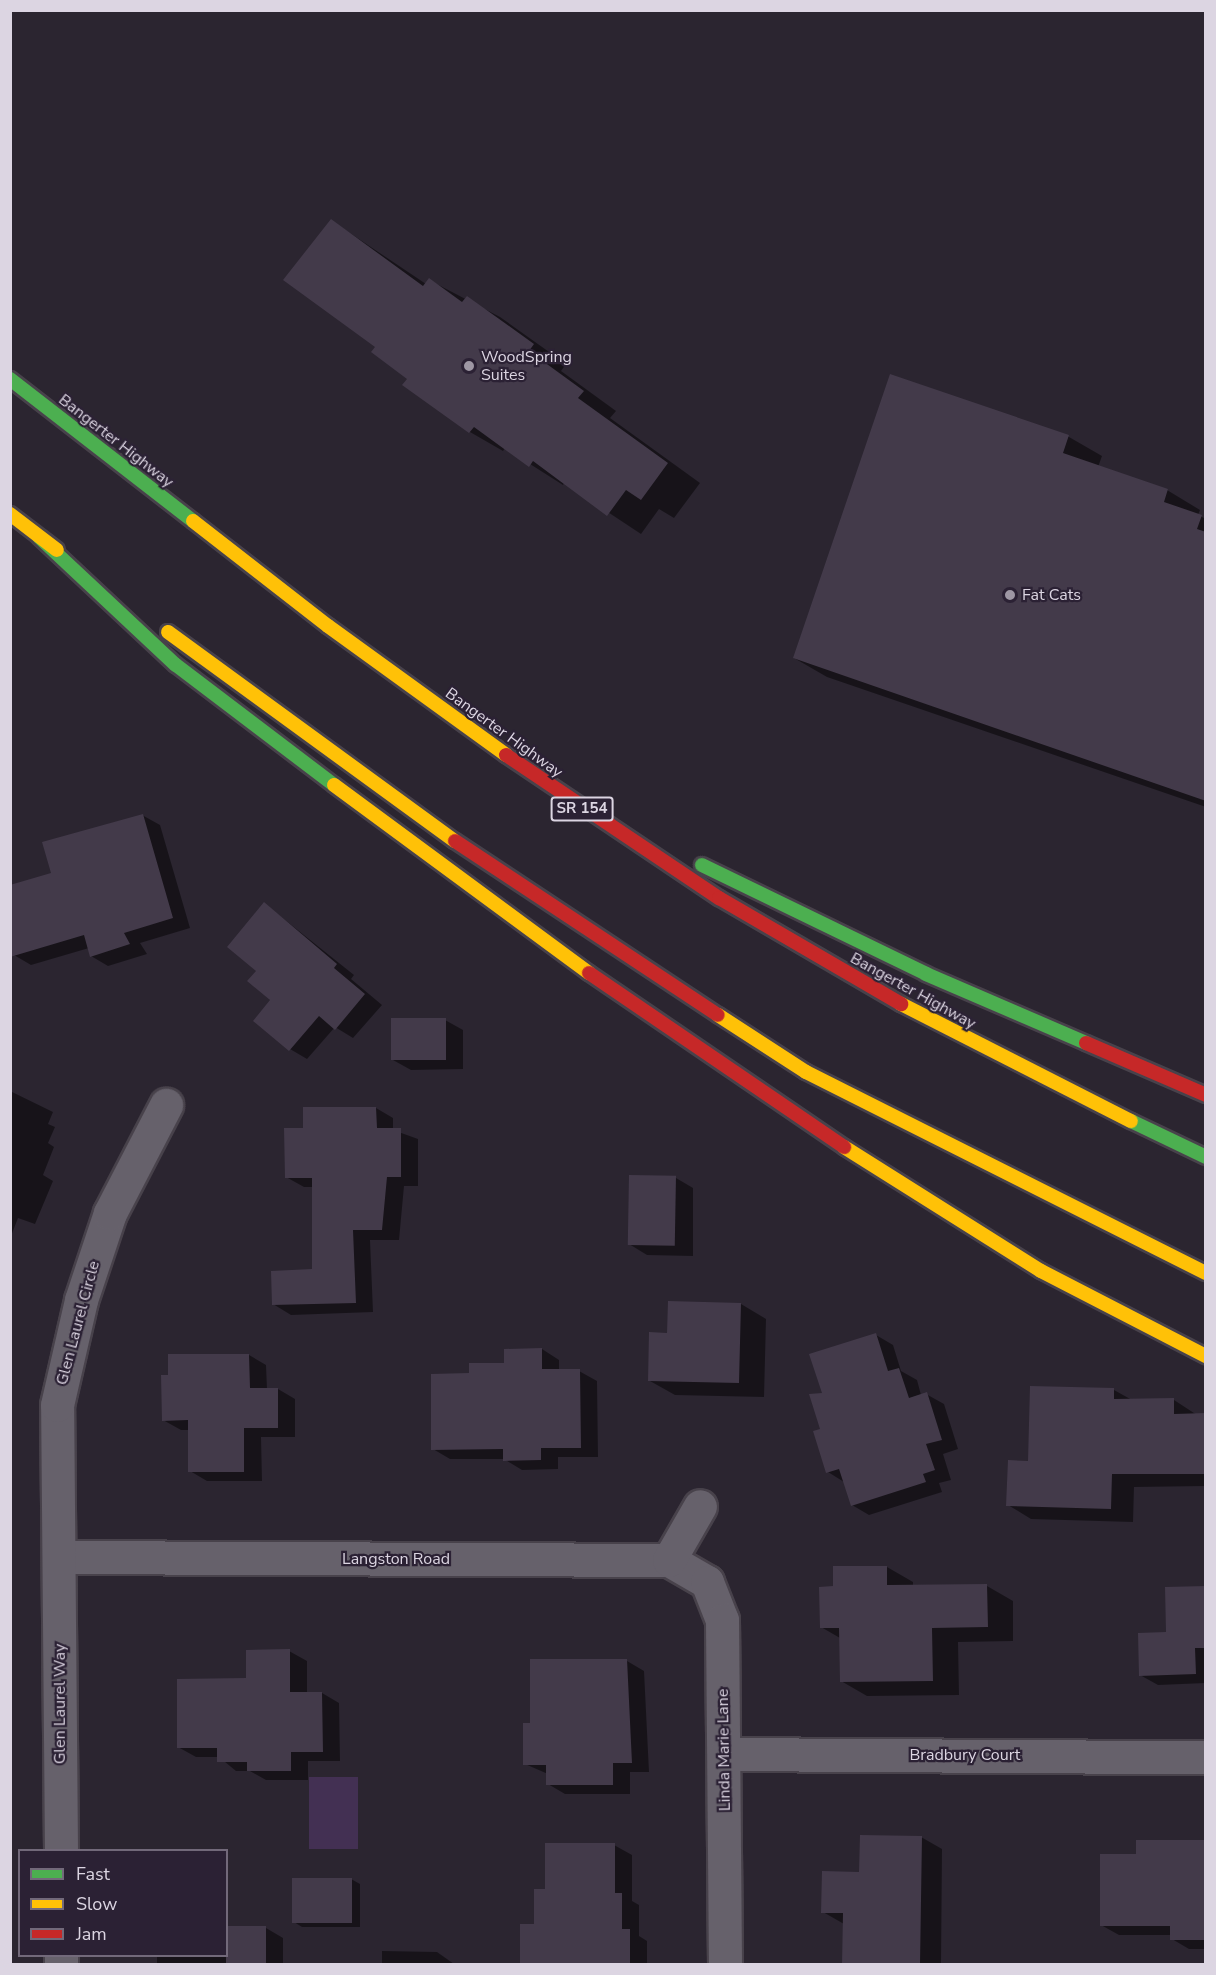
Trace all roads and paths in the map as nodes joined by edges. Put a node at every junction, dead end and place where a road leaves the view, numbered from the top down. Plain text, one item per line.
1 (10, 379) edge
2 (10, 514) edge
3 (39, 537) junction
4 (567, 800) junction
5 (1206, 1095) edge
6 (166, 1105) dead end
7 (1206, 1157) edge
8 (1206, 1273) edge
9 (1206, 1356) edge
10 (699, 1506) dead end
11 (60, 1557) junction
12 (669, 1560) junction
13 (725, 1754) junction
14 (1206, 1757) edge
15 (61, 1849) edge
16 (724, 1965) edge

1 - 4 highway, Bangerter Highway / SR 154
2 - 3 highway
3 - 8 highway
3 - 9 highway
4 - 5 highway
4 - 7 highway, Bangerter Highway / SR 154
6 - 11 street, Glen Laurel Circle
10 - 12 street
11 - 12 street, Langston Road
11 - 15 street, Glen Laurel Way
12 - 13 street, Linda Marie Lane
13 - 14 street, Bradbury Court
13 - 16 street, Linda Marie Lane

